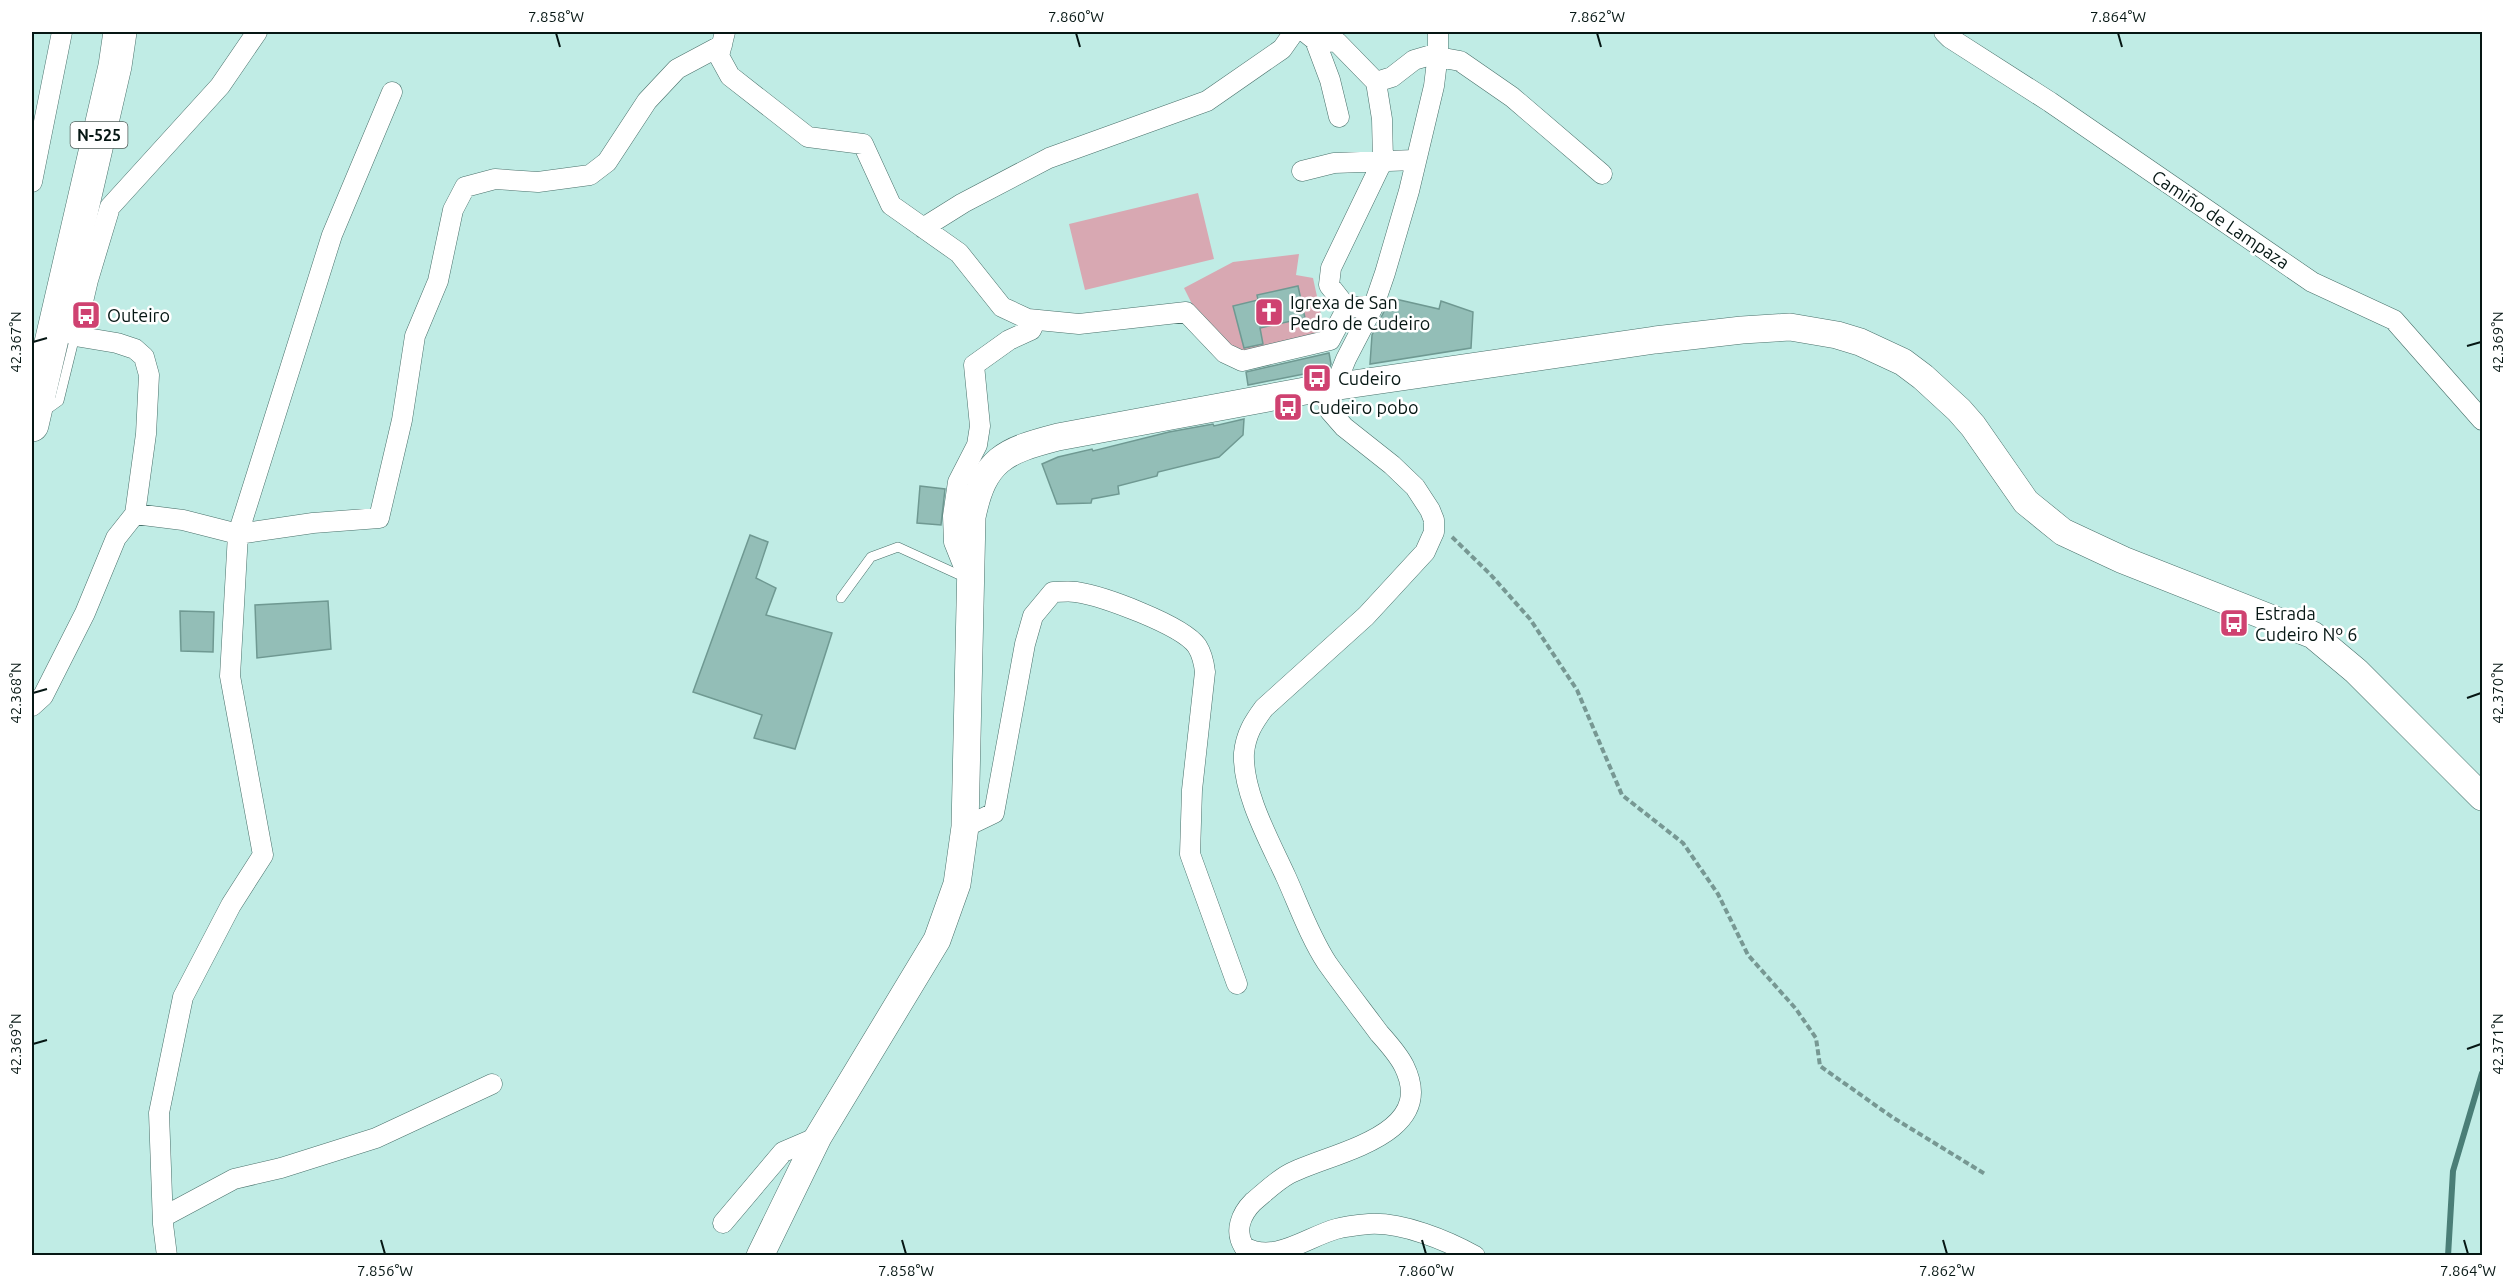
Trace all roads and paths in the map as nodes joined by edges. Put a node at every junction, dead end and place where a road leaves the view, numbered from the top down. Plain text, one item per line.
1 (62, 32) edge
2 (120, 32) edge
3 (128, 32) edge
4 (257, 32) edge
5 (1294, 32) edge
6 (1438, 32) edge
7 (1944, 32) edge
8 (1310, 36) edge
9 (724, 38) edge
10 (1438, 55) junction
11 (115, 66) junction
12 (1370, 76) junction
13 (1330, 80) junction
14 (392, 92) dead end
15 (1340, 117) dead end
16 (1383, 160) junction
17 (1415, 160) junction
18 (1302, 171) dead end
19 (1602, 174) dead end
20 (32, 182) edge
21 (96, 206) junction
22 (923, 228) junction
23 (1374, 305) junction
24 (1347, 308) junction
25 (1036, 320) junction
26 (64, 334) junction
27 (1334, 387) junction
28 (34, 406) edge
29 (2482, 420) edge
30 (135, 514) junction
31 (1434, 520) junction
32 (238, 534) junction
33 (969, 579) junction
34 (841, 598) dead end
35 (32, 706) edge
36 (2482, 797) edge
37 (965, 827) junction
38 (1237, 984) dead end
39 (492, 1084) dead end
40 (818, 1137) junction
41 (1985, 1174) dead end
42 (163, 1217) junction
43 (723, 1223) dead end
44 (167, 1256) edge
45 (760, 1256) edge
46 (1475, 1256) edge

1 - 20 street
2 - 11 highway, N-525
3 - 11 highway
4 - 21 street
5 - 22 street
6 - 10 street
7 - 29 street, Camiño de Lampaza
8 - 12 street
8 - 13 street
9 - 22 street
9 - 32 street
10 - 12 street
10 - 17 street
10 - 19 street
11 - 21 highway, N-525
12 - 13 street
12 - 16 street
13 - 15 street
14 - 32 street
16 - 17 street
16 - 18 street
16 - 24 street
17 - 23 street
21 - 26 highway, N-525
22 - 25 street
23 - 24 street
23 - 27 street
24 - 25 street
25 - 33 street
26 - 28 highway, N-525
26 - 30 street
27 - 31 street
27 - 33 street
27 - 36 street
30 - 32 street
30 - 35 street
31 - 41 path
31 - 46 street
32 - 42 street
33 - 34 lane
33 - 37 street
37 - 38 street
37 - 40 street
39 - 42 street
40 - 43 street
40 - 45 street
42 - 44 street

